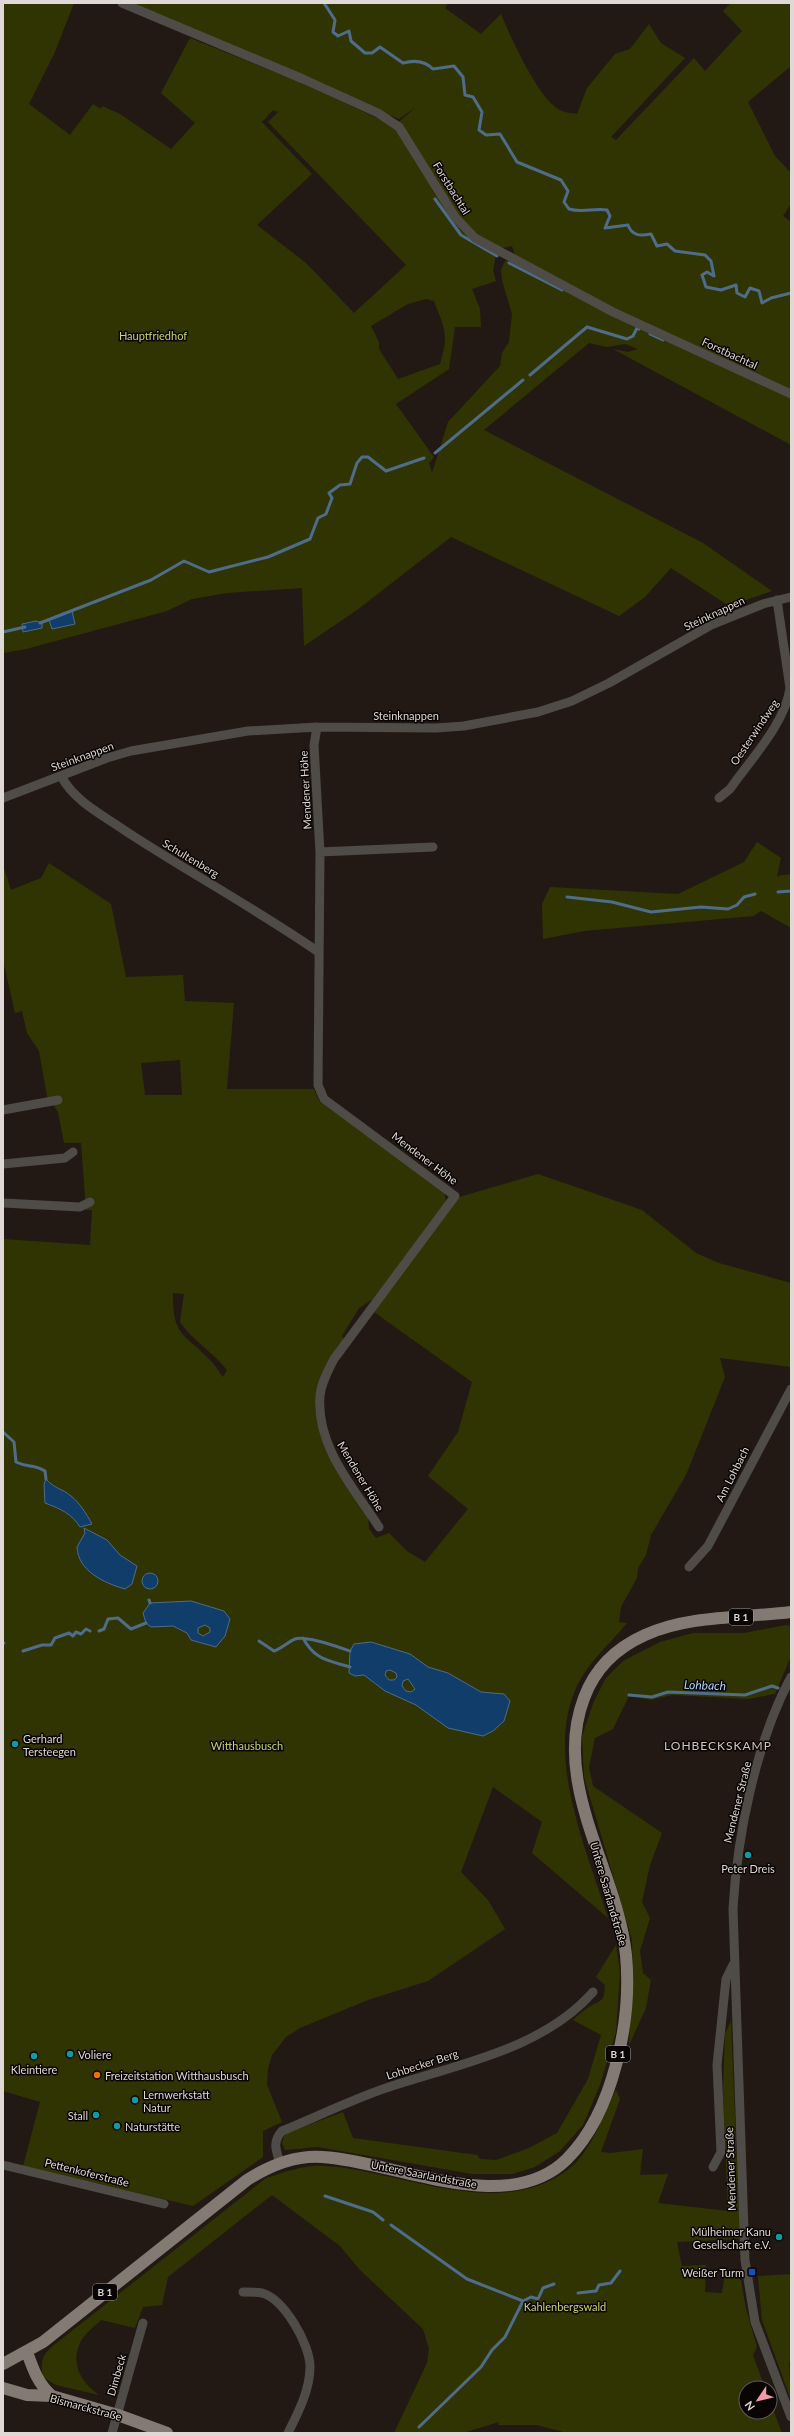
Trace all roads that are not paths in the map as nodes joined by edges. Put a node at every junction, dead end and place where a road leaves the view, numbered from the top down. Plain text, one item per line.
1 (122, 3) edge
2 (791, 394) edge
3 (791, 597) edge
4 (777, 600) junction
5 (317, 727) junction
6 (61, 776) junction
7 (3, 798) edge
8 (719, 798) dead end
9 (433, 847) dead end
10 (320, 852) junction
11 (317, 951) junction
12 (58, 1100) dead end
13 (3, 1110) edge
14 (73, 1152) dead end
15 (3, 1164) edge
16 (90, 1202) dead end
17 (3, 1203) edge
18 (791, 1389) edge
19 (379, 1527) dead end
20 (689, 1566) dead end
21 (791, 1612) edge
22 (791, 1677) edge
23 (734, 1962) junction
24 (593, 1992) dead end
25 (280, 2163) junction
26 (3, 2165) edge
27 (712, 2167) dead end
28 (164, 2204) dead end
29 (243, 2292) dead end
30 (143, 2323) dead end
31 (27, 2352) junction
32 (3, 2364) edge
33 (3, 2388) edge
34 (52, 2396) junction
35 (118, 2415) junction
36 (791, 2417) edge
37 (112, 2433) edge
38 (167, 2433) edge
39 (288, 2433) edge

1 - 2 street, Forstbachtal
3 - 4 street, Steinknappen
4 - 5 street, Steinknappen
4 - 8 street, Oesterwindweg
5 - 6 street, Steinknappen
5 - 10 street, Mendener Höhe
6 - 7 street, Steinknappen
6 - 11 street, Schultenberg
9 - 10 street
10 - 11 street, Mendener Höhe
11 - 19 street, Mendener Höhe
12 - 13 street
14 - 15 street
16 - 17 street
18 - 20 street, Am Lohbach
21 - 25 main road, Untere Saarlandstraße / B 1
22 - 23 street, Mendener Straße
23 - 27 street, Mendener Straße
23 - 36 street, Mendener Straße
24 - 25 street, Lohbecker Berg
25 - 31 main road, Untere Saarlandstraße / B 1
26 - 28 street, Pettenkoferstraße
29 - 39 street
30 - 35 street, Dimbeck
31 - 32 main road, Untere Saarlandstraße / B 1
31 - 34 main road
33 - 34 main road, Bismarckstraße
34 - 35 main road, Bismarckstraße
35 - 37 street, Dimbeck
35 - 38 main road, Bismarckstraße

